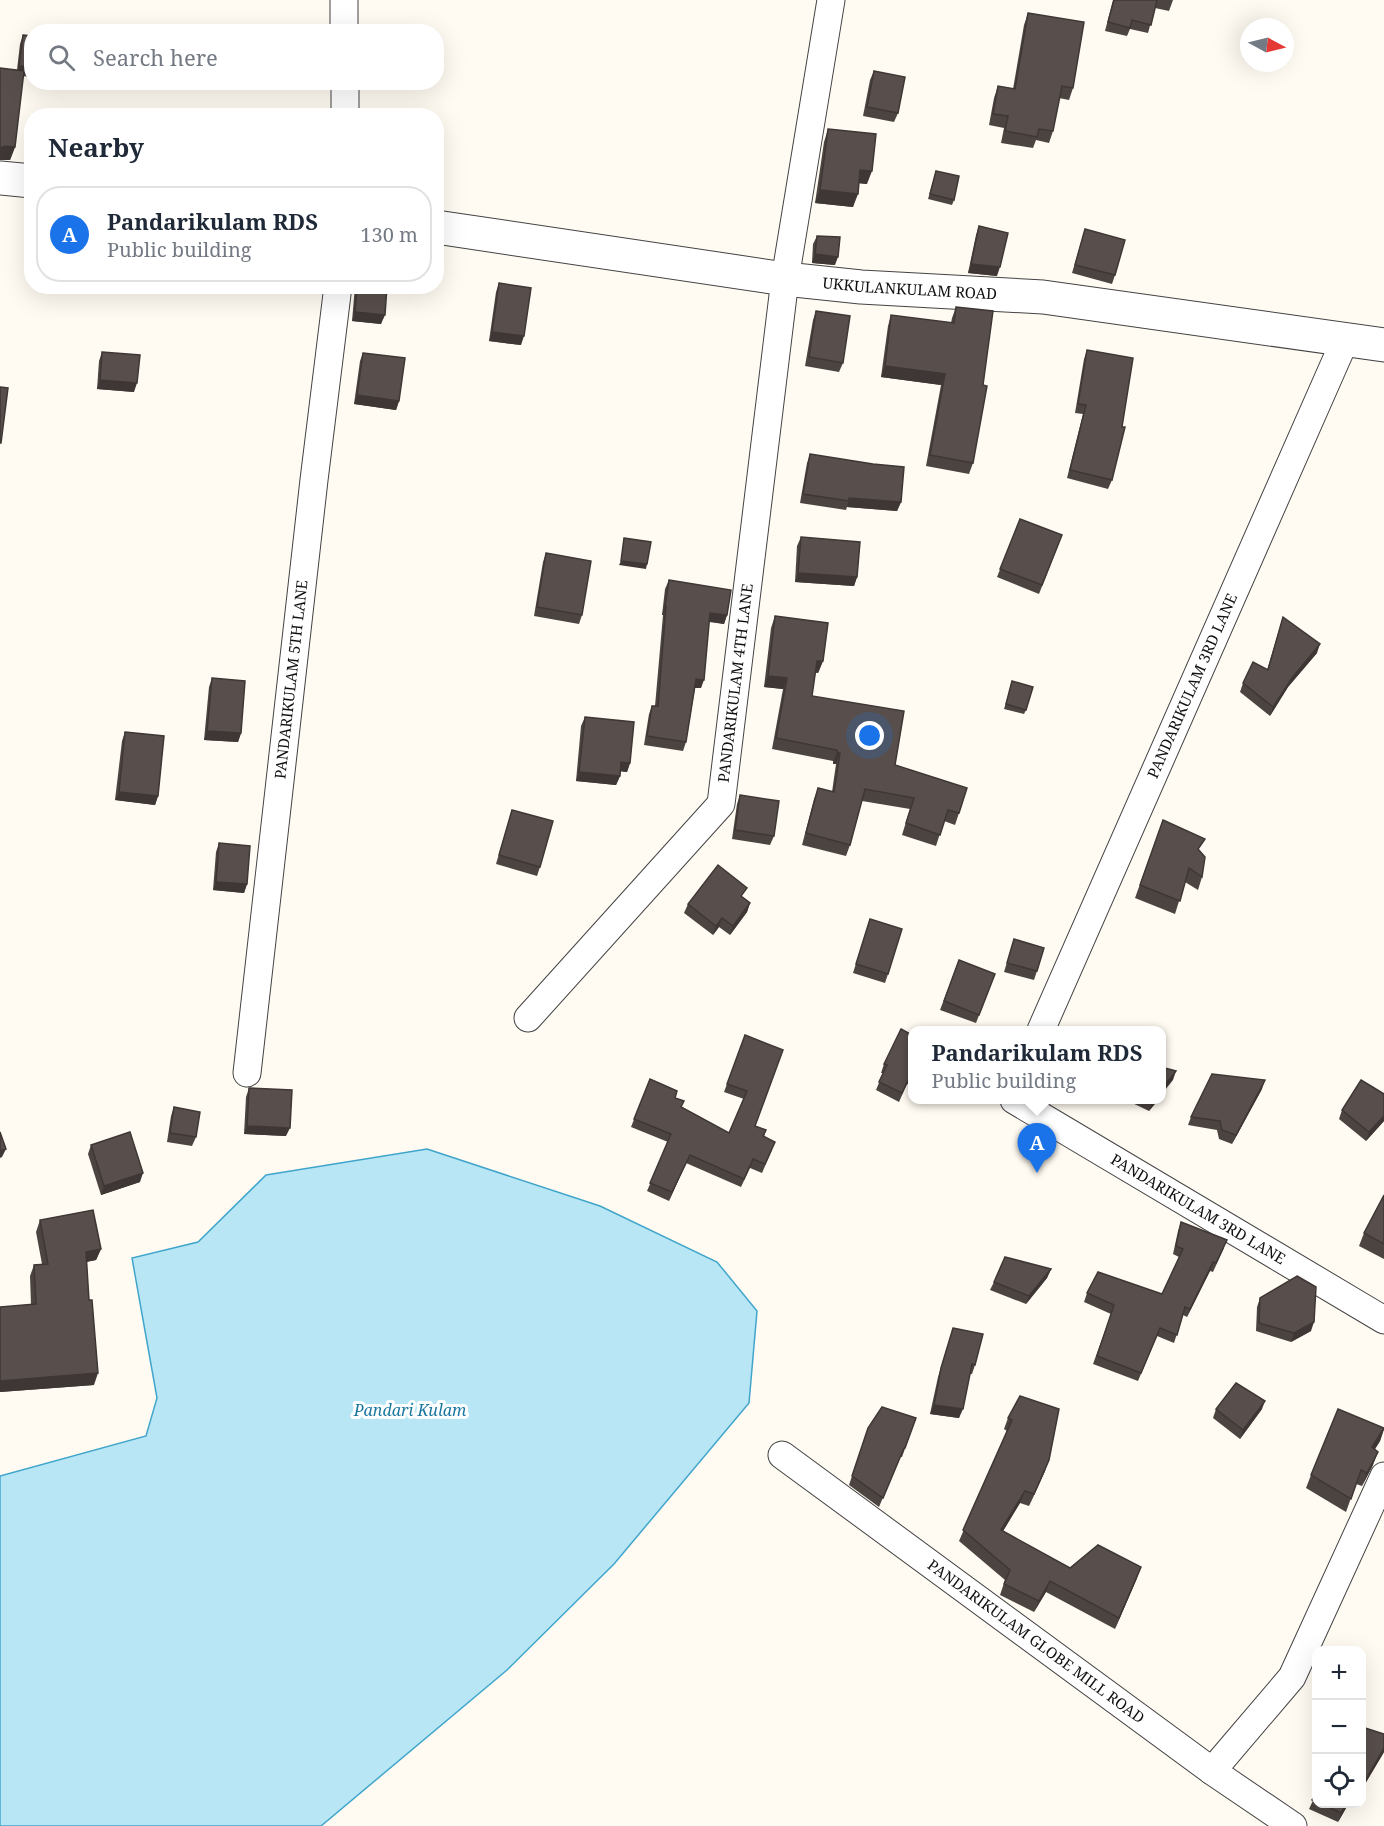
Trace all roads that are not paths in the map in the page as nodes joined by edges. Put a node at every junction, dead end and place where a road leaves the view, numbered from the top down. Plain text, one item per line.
1 (344, 0) edge
2 (831, 0) edge
3 (344, 24) edge
4 (345, 90) edge
5 (345, 108) edge
6 (0, 178) edge
7 (24, 180) edge
8 (444, 227) edge
9 (785, 279) junction
10 (337, 294) edge
11 (1345, 340) junction
12 (1384, 345) edge
13 (528, 1018) dead end
14 (1043, 1026) edge
15 (247, 1073) dead end
16 (1021, 1104) edge
17 (1384, 1320) edge
18 (782, 1455) dead end
19 (1384, 1476) edge
20 (1212, 1770) junction
21 (1293, 1826) edge

1 - 3 street
2 - 9 street, PANDARIKULAM 4TH LANE
4 - 5 street
6 - 7 street
8 - 9 street, UKKULANKULAM ROAD
9 - 11 street, UKKULANKULAM ROAD
9 - 13 street, PANDARIKULAM 4TH LANE
10 - 15 street, PANDARIKULAM 5TH LANE
11 - 12 street, UKKULANKULAM ROAD
11 - 14 street, PANDARIKULAM 3RD LANE
16 - 17 street, PANDARIKULAM 3RD LANE
18 - 20 street, PANDARIKULAM GLOBE MILL ROAD
19 - 20 street
20 - 21 street, PANDARIKULAM GLOBE MILL ROAD

